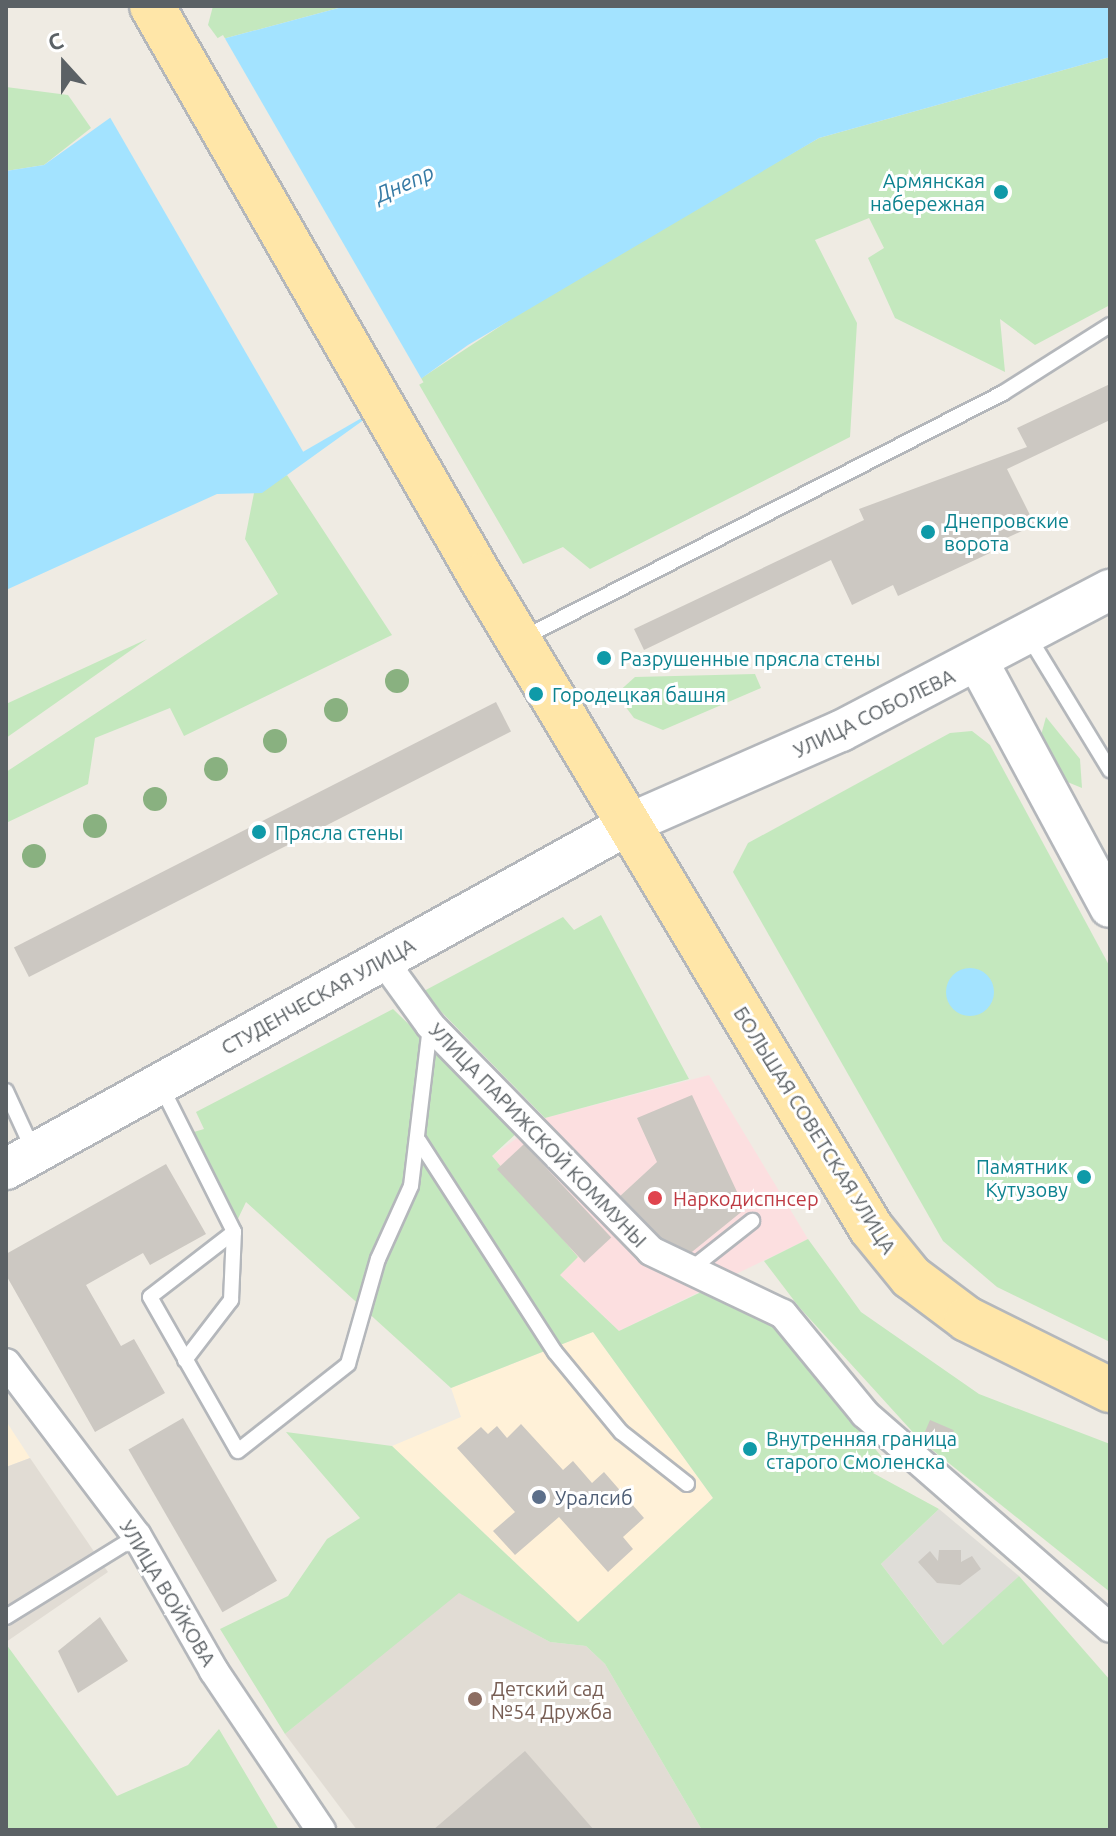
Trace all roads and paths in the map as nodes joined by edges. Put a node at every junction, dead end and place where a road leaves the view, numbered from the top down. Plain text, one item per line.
1 (152, 6) edge
2 (1110, 325) edge
3 (1110, 590) edge
4 (1027, 635) junction
5 (519, 640) junction
6 (978, 662) junction
7 (1110, 770) edge
8 (631, 823) junction
9 (1110, 907) edge
10 (383, 960) junction
11 (430, 1025) junction
12 (160, 1084) junction
13 (6, 1091) edge
14 (419, 1141) junction
15 (20, 1161) edge
16 (752, 1221) dead end
17 (234, 1232) junction
18 (691, 1269) junction
19 (185, 1360) junction
20 (6, 1363) edge
21 (1110, 1390) edge
22 (687, 1484) dead end
23 (137, 1536) junction
24 (6, 1617) edge
25 (1110, 1628) edge
26 (321, 1830) edge

1 - 5 main road, БОЛЬШАЯ СОВЕТСКАЯ УЛИЦА
2 - 5 lane
3 - 4 main road, УЛИЦА СОБОЛЕВА
4 - 6 main road, УЛИЦА СОБОЛЕВА
4 - 7 lane
5 - 8 main road, БОЛЬШАЯ СОВЕТСКАЯ УЛИЦА
6 - 8 main road, УЛИЦА СОБОЛЕВА
6 - 9 main road
8 - 10 main road, СТУДЕНЧЕСКАЯ УЛИЦА
8 - 21 main road, БОЛЬШАЯ СОВЕТСКАЯ УЛИЦА
10 - 11 street, УЛИЦА ПАРИЖСКОЙ КОММУНЫ
10 - 12 main road, СТУДЕНЧЕСКАЯ УЛИЦА
11 - 14 lane
11 - 18 street, УЛИЦА ПАРИЖСКОЙ КОММУНЫ
12 - 15 main road, СТУДЕНЧЕСКАЯ УЛИЦА
12 - 17 lane
13 - 15 lane
14 - 19 lane
14 - 22 lane
16 - 18 lane
17 - 19 lane
17 - 19 lane
18 - 25 street, УЛИЦА ПАРИЖСКОЙ КОММУНЫ
20 - 23 street, УЛИЦА ВОЙКОВА
23 - 24 lane
23 - 26 street, УЛИЦА ВОЙКОВА

